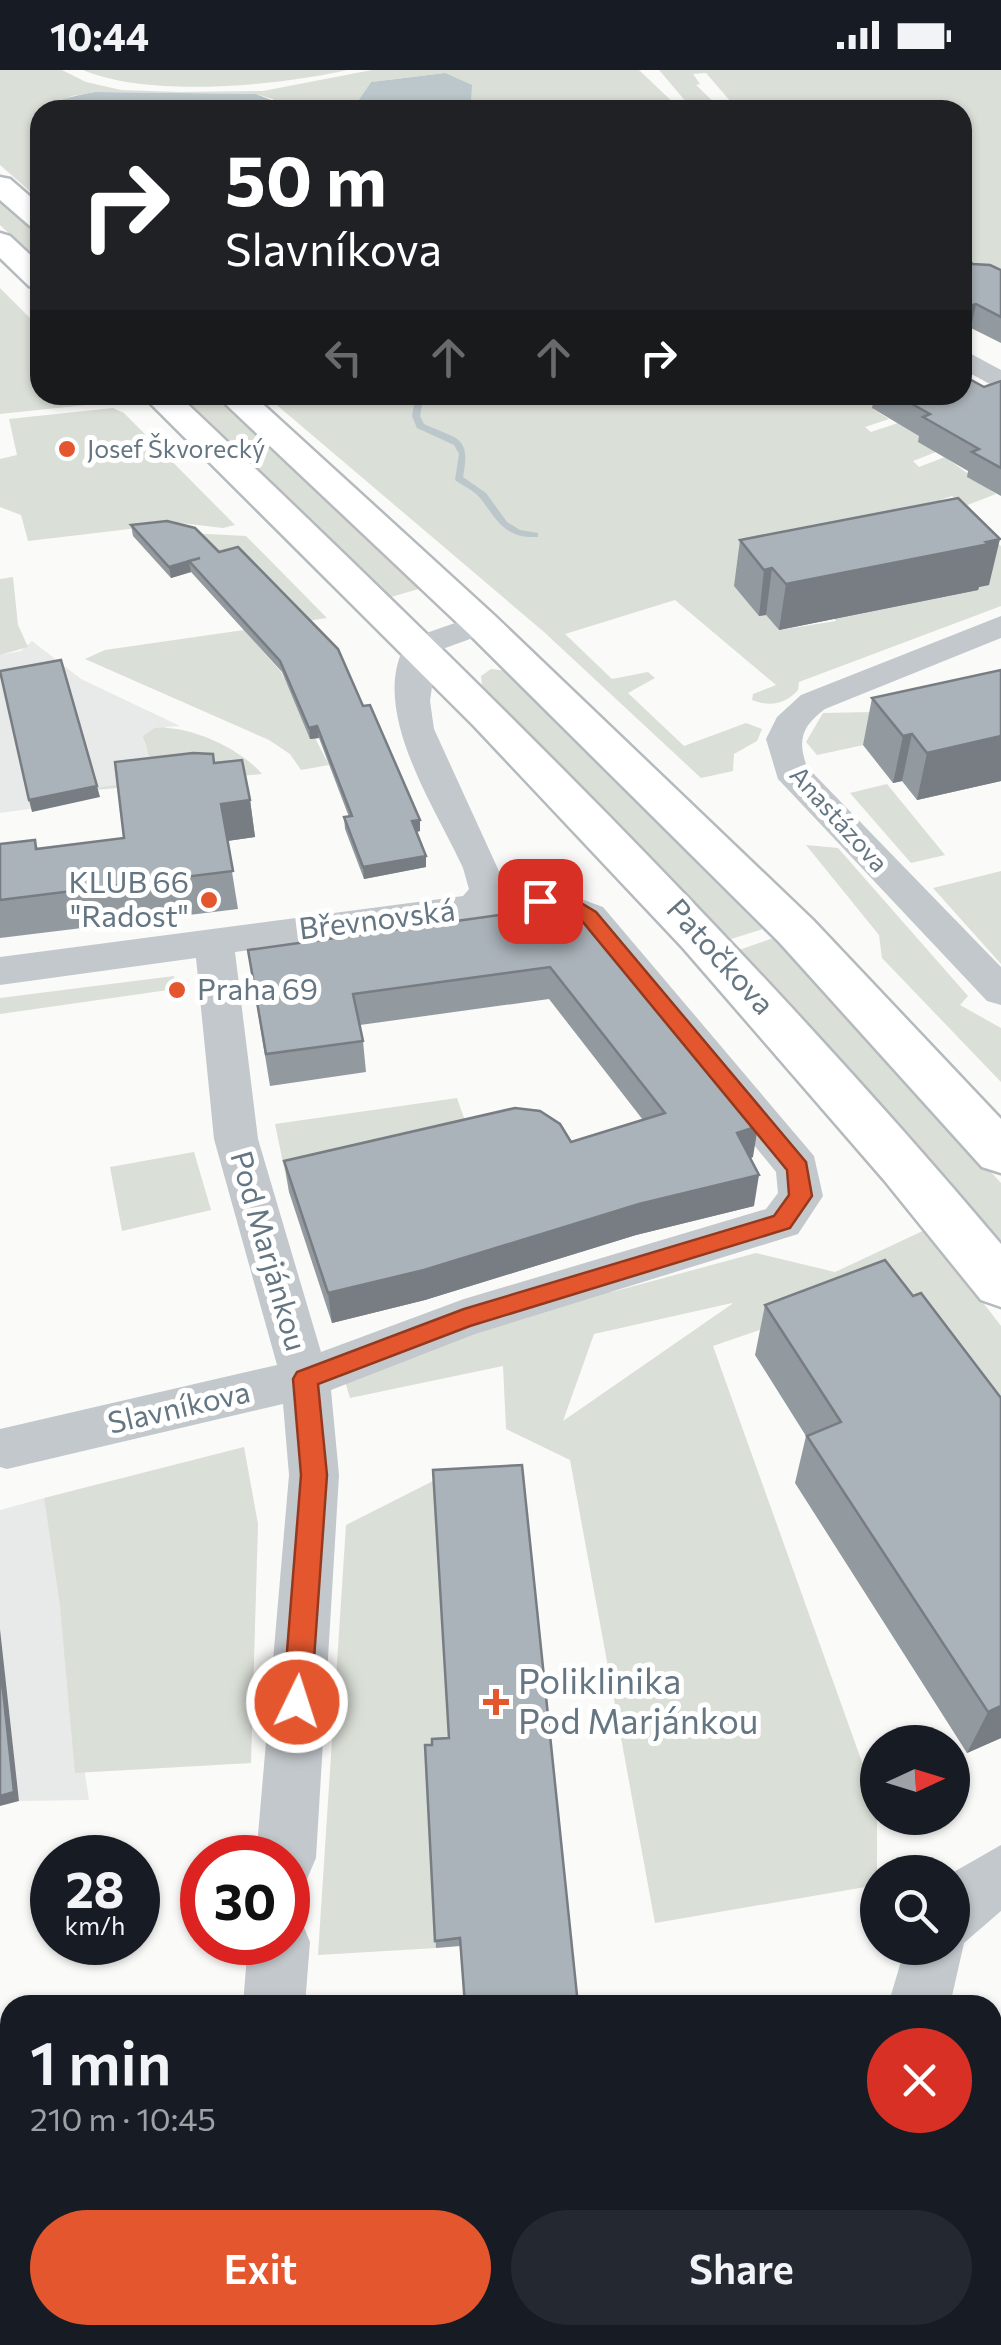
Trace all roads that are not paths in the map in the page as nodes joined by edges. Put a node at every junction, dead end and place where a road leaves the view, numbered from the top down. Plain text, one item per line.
1 (0, 185) edge
2 (30, 211) edge
3 (0, 242) edge
4 (30, 270) edge
5 (972, 363) edge
6 (1001, 382) edge
7 (169, 405) edge
8 (244, 405) edge
9 (482, 624) junction
10 (1001, 626) edge
11 (420, 646) junction
12 (475, 907) junction
13 (214, 943) junction
14 (0, 972) edge
15 (1001, 991) edge
16 (1001, 1154) edge
17 (1001, 1284) edge
18 (306, 1379) junction
19 (6, 1448) dead end
20 (288, 1835) edge
21 (1001, 1875) edge
22 (970, 1897) edge
23 (277, 1965) edge
24 (930, 1965) edge
25 (275, 1995) edge
26 (922, 1995) edge

1 - 2 main road
3 - 4 main road
5 - 6 street
7 - 11 main road, Patočkova
8 - 9 main road
9 - 11 street
9 - 16 main road
10 - 15 street, Anastázova
11 - 12 street, Břevnovská
11 - 17 main road, Patočkova
12 - 13 street, Břevnovská
12 - 18 street, Slavníkova
13 - 14 street, Břevnovská
13 - 18 street, Pod Marjánkou
18 - 19 street, Slavníkova
18 - 20 street, Pod Marjánkou
21 - 22 street
23 - 25 street
24 - 26 street

